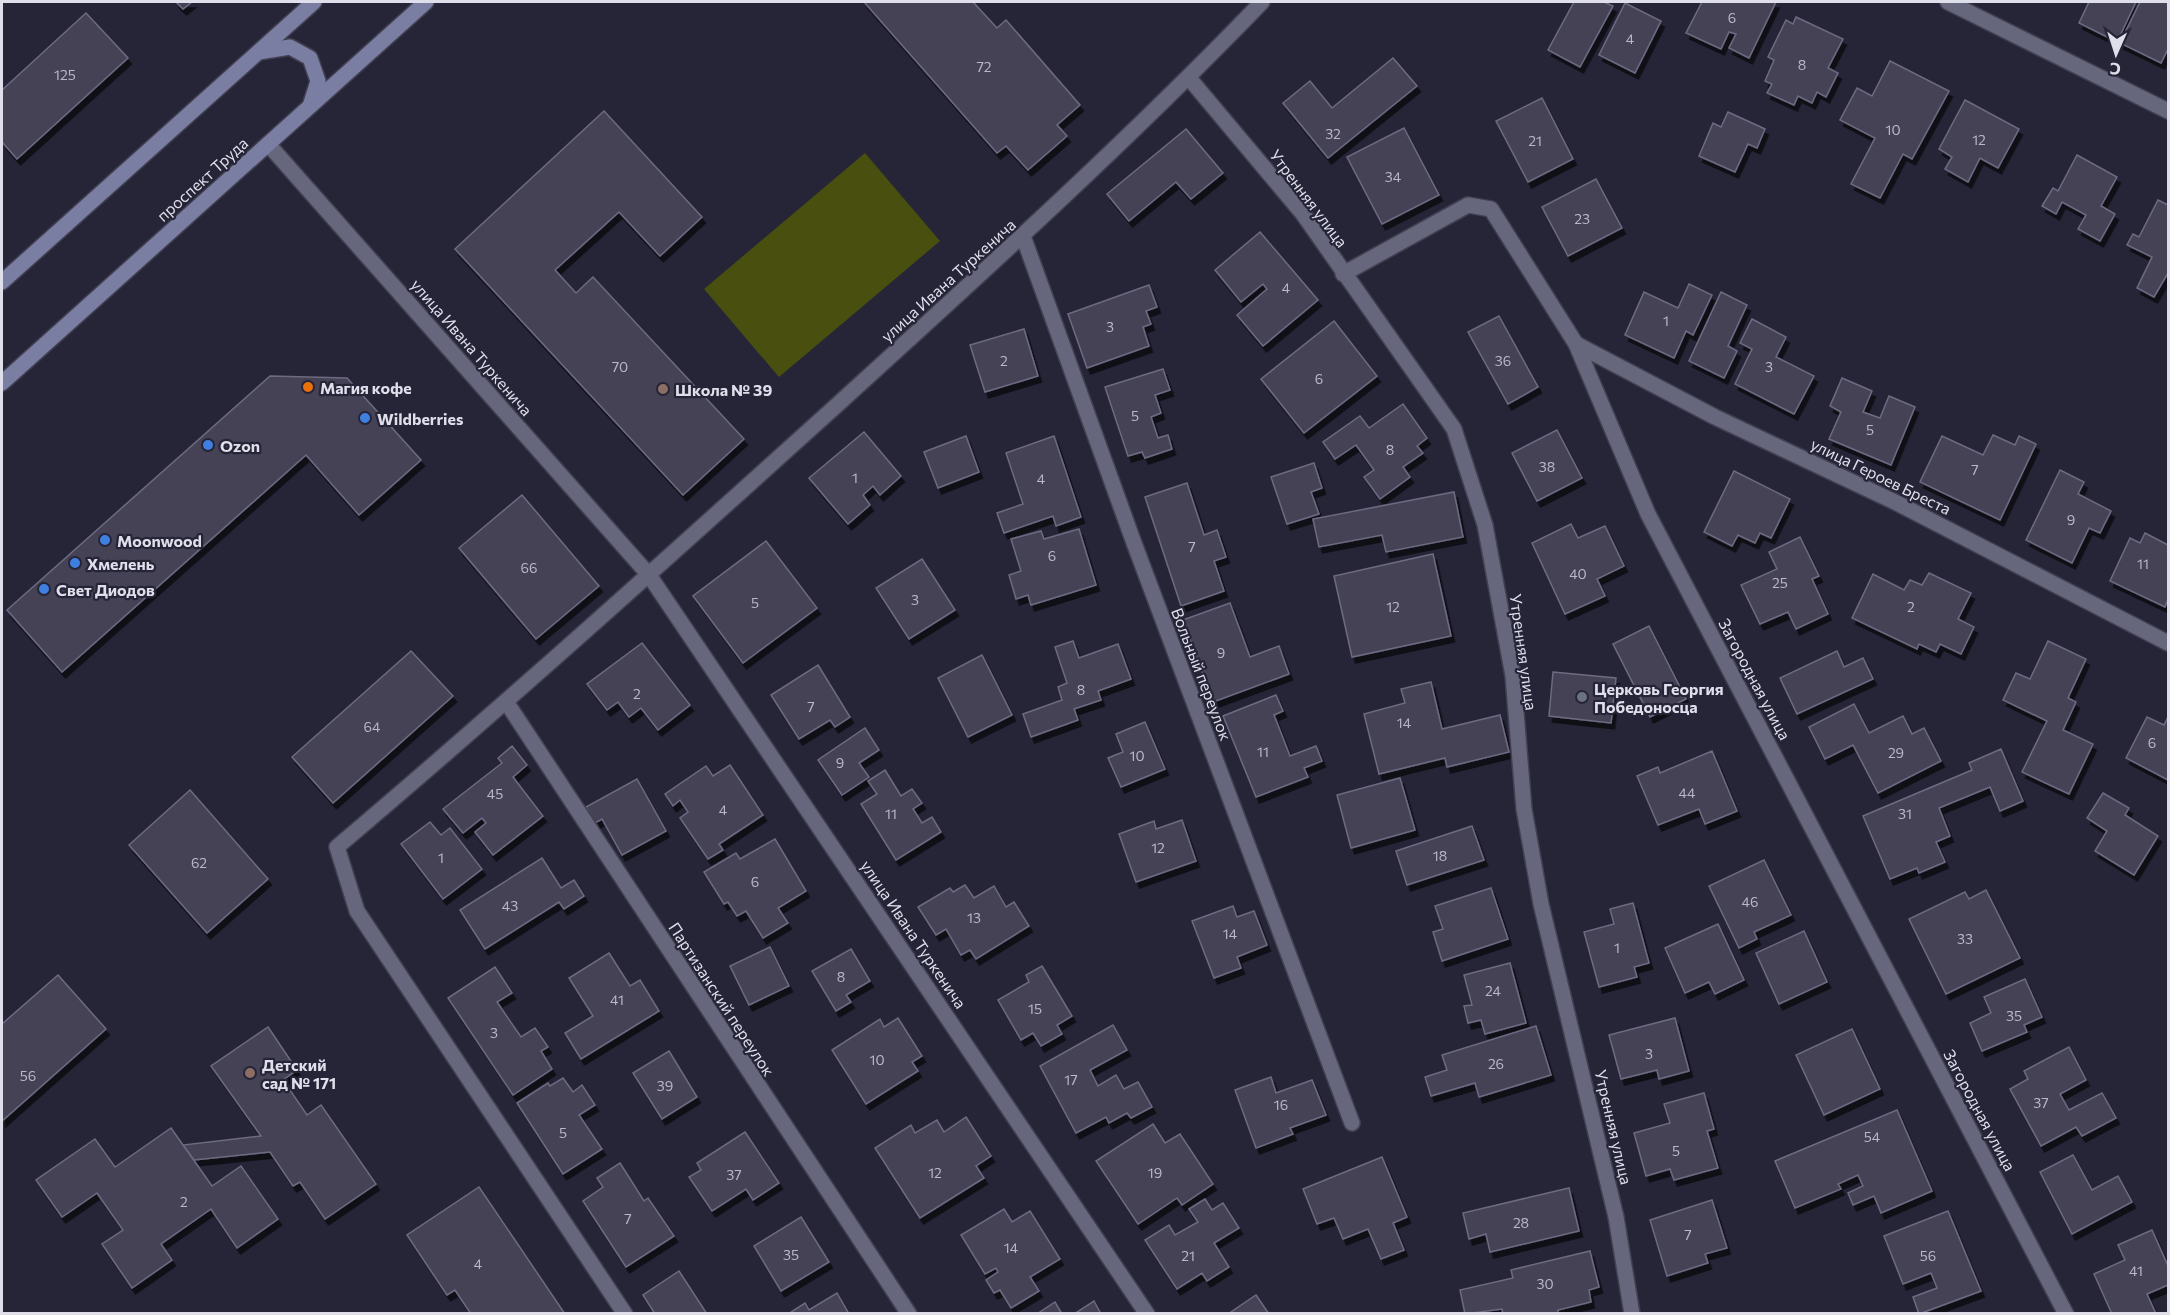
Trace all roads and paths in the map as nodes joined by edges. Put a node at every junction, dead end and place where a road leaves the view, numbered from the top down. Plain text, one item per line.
1 (314, 2) edge
2 (426, 2) edge
3 (1262, 2) edge
4 (1948, 2) edge
5 (257, 52) junction
6 (1189, 78) junction
7 (310, 106) junction
8 (2169, 111) edge
9 (268, 144) junction
10 (1023, 236) junction
11 (1343, 274) junction
12 (2, 282) edge
13 (1576, 344) junction
14 (2, 383) edge
15 (649, 575) junction
16 (2169, 643) edge
17 (507, 703) junction
18 (1352, 1123) dead end
19 (625, 1314) edge
20 (909, 1314) edge
21 (1147, 1314) edge
22 (1632, 1314) edge
23 (2066, 1314) edge

1 - 5 main road
2 - 7 main road, проспект Труда
3 - 6 street, улица Ивана Туркенича
4 - 8 street
5 - 7 main road
5 - 12 main road
6 - 10 street, улица Ивана Туркенича
6 - 11 street, Утренняя улица
7 - 9 main road, проспект Труда
9 - 14 main road, проспект Труда
9 - 15 street, улица Ивана Туркенича
10 - 15 street, улица Ивана Туркенича
10 - 18 street, Вольный переулок
11 - 13 street, Загородная улица
11 - 22 street, Утренняя улица
13 - 16 street, улица Героев Бреста
13 - 23 street, Загородная улица
15 - 17 street, улица Ивана Туркенича
15 - 21 street, улица Ивана Туркенича
17 - 19 street, улица Ивана Туркенича
17 - 20 street, Партизанский переулок

